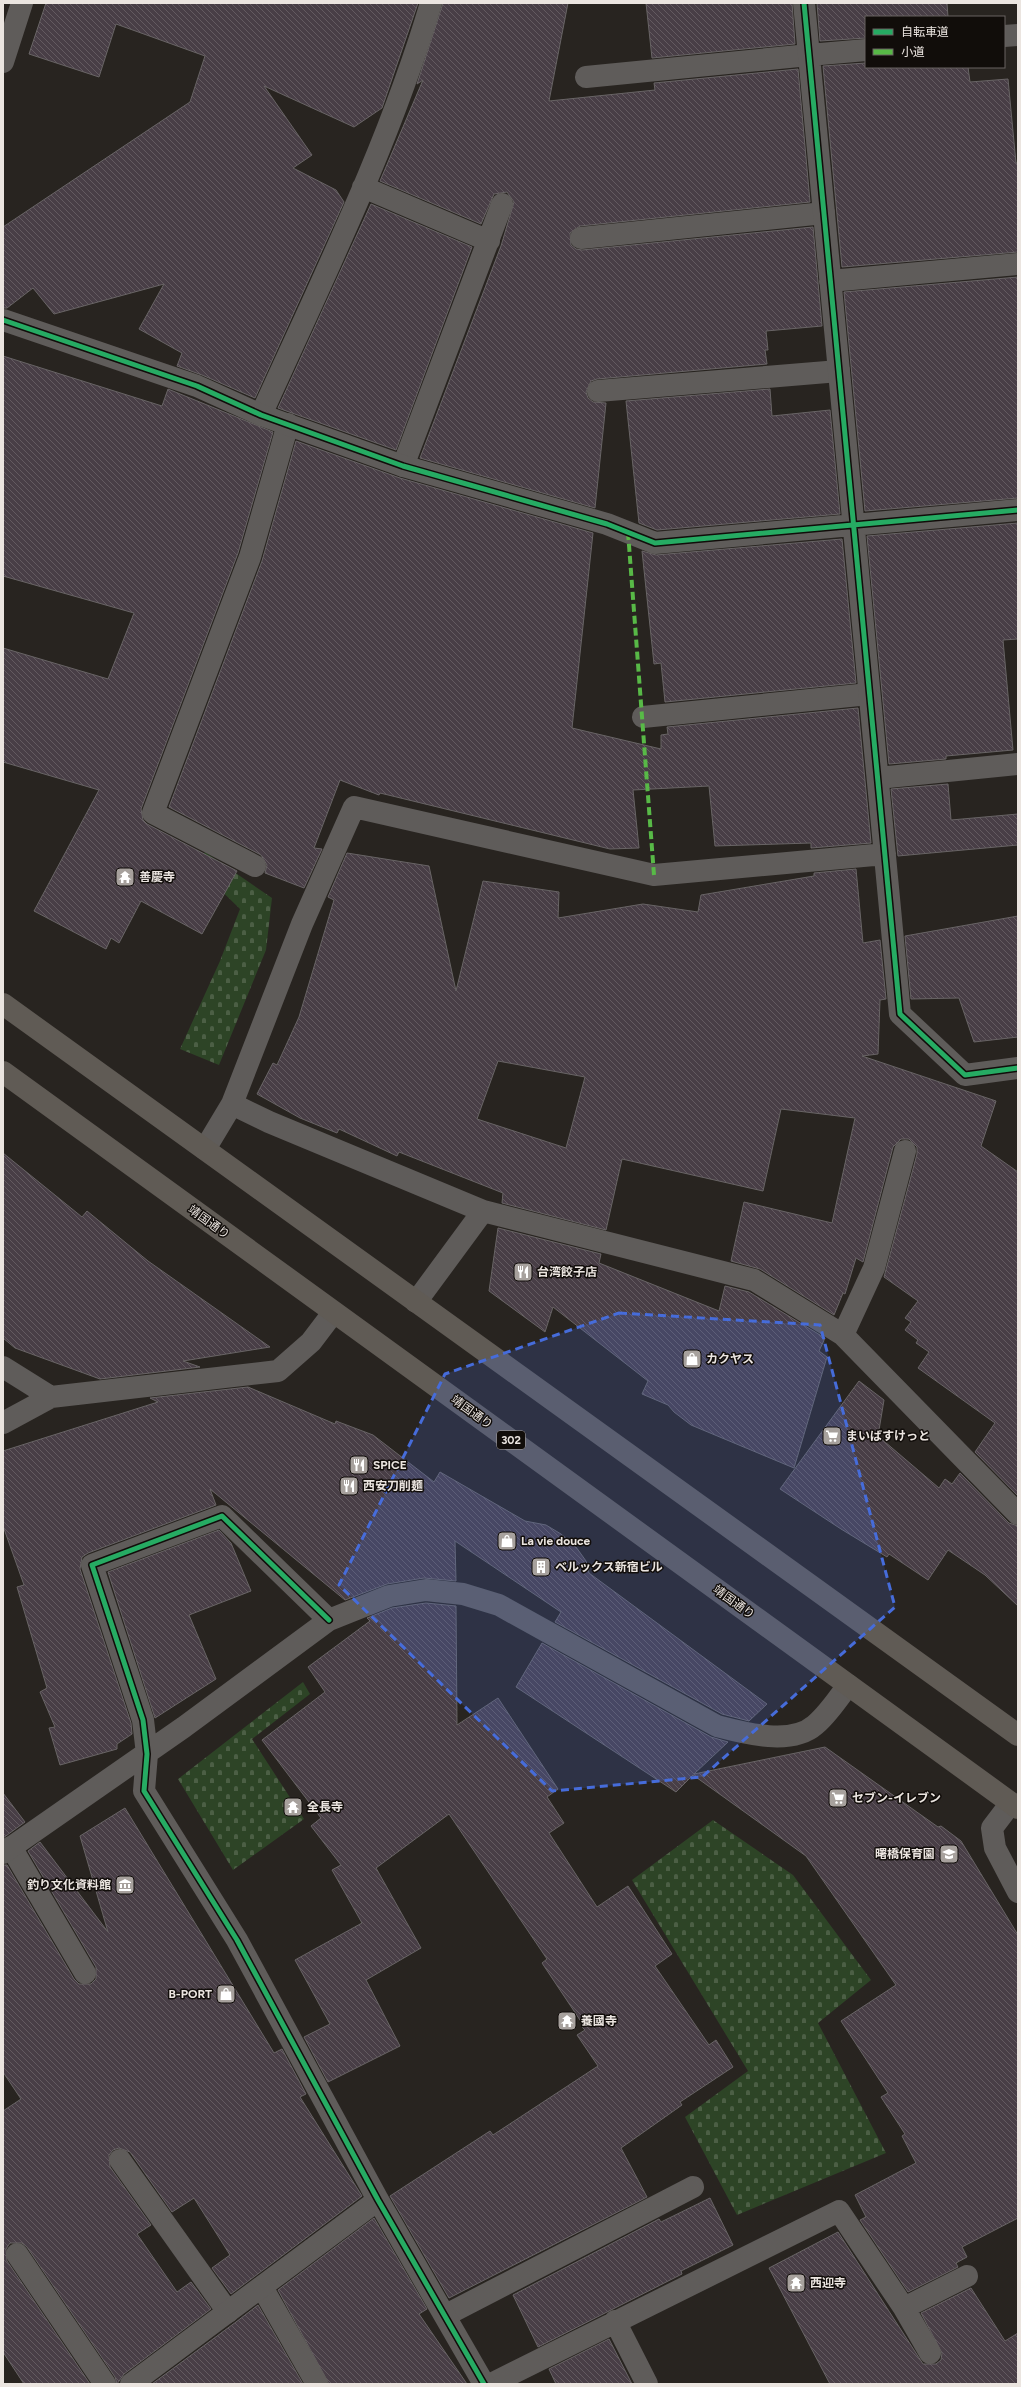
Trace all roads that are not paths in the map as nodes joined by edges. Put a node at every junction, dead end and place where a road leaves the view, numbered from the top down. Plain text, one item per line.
1 (22, 3) edge
2 (431, 3) edge
3 (804, 3) edge
4 (1018, 35) edge
5 (1005, 36) edge
6 (865, 50) edge
7 (809, 55) junction
8 (3, 62) edge
9 (586, 77) dead end
10 (363, 187) junction
11 (502, 204) dead end
12 (824, 213) junction
13 (581, 238) dead end
14 (489, 241) junction
15 (1018, 264) edge
16 (830, 281) junction
17 (3, 320) edge
18 (839, 371) junction
19 (598, 391) dead end
20 (261, 415) junction
21 (288, 424) junction
22 (404, 466) junction
23 (1018, 510) edge
24 (853, 525) junction
25 (869, 694) junction
26 (643, 717) dead end
27 (1018, 764) edge
28 (878, 778) junction
29 (885, 854) junction
30 (255, 866) dead end
31 (3, 1004) edge
32 (1018, 1068) edge
33 (3, 1072) edge
34 (232, 1104) junction
35 (205, 1149) junction
36 (905, 1151) dead end
37 (483, 1211) junction
38 (416, 1302) junction
39 (333, 1313) junction
40 (843, 1335) junction
41 (3, 1367) edge
42 (51, 1397) junction
43 (3, 1423) edge
44 (1018, 1514) edge
45 (329, 1620) junction
46 (848, 1685) junction
47 (1018, 1735) edge
48 (147, 1754) junction
49 (1014, 1806) edge
50 (7, 1850) edge
51 (1018, 1892) edge
52 (85, 1973) dead end
53 (120, 2160) dead end
54 (692, 2187) dead end
55 (378, 2200) junction
56 (17, 2254) dead end
57 (967, 2276) dead end
58 (262, 2286) junction
59 (904, 2308) junction
60 (228, 2312) junction
61 (446, 2315) junction
62 (615, 2321) junction
63 (930, 2353) dead end
64 (105, 2384) edge
65 (131, 2384) edge
66 (317, 2384) edge
67 (484, 2384) edge
68 (490, 2384) edge
69 (647, 2384) edge

1 - 8 street
2 - 10 street
3 - 7 street
4 - 5 street
6 - 7 street
7 - 9 street
7 - 12 street
10 - 14 street
10 - 20 street
11 - 14 street
12 - 13 street
12 - 16 street
14 - 22 street
15 - 16 street
16 - 18 street
17 - 20 street
18 - 19 street
18 - 24 street
20 - 21 street
21 - 22 street
21 - 30 street
22 - 24 street
23 - 24 street
24 - 25 street
25 - 26 street
25 - 28 street
27 - 28 street
28 - 29 street
29 - 32 street
29 - 34 street
31 - 35 main road
33 - 39 main road, 靖国通り / 302
34 - 35 street
34 - 37 street
35 - 38 main road
36 - 40 street
37 - 38 street
37 - 40 street
38 - 47 main road
39 - 42 street
39 - 46 main road, 靖国通り / 302
40 - 44 street
41 - 42 street
42 - 43 street
45 - 46 street
45 - 48 street
45 - 48 street
46 - 49 main road, 靖国通り / 302
48 - 50 street
48 - 55 street
49 - 51 street
50 - 52 street
53 - 60 street
54 - 61 street
55 - 58 street
55 - 61 street
56 - 64 street
57 - 59 street
58 - 60 street
58 - 66 street
59 - 62 street
59 - 63 street
60 - 65 street
61 - 67 street
62 - 68 street
62 - 69 street

